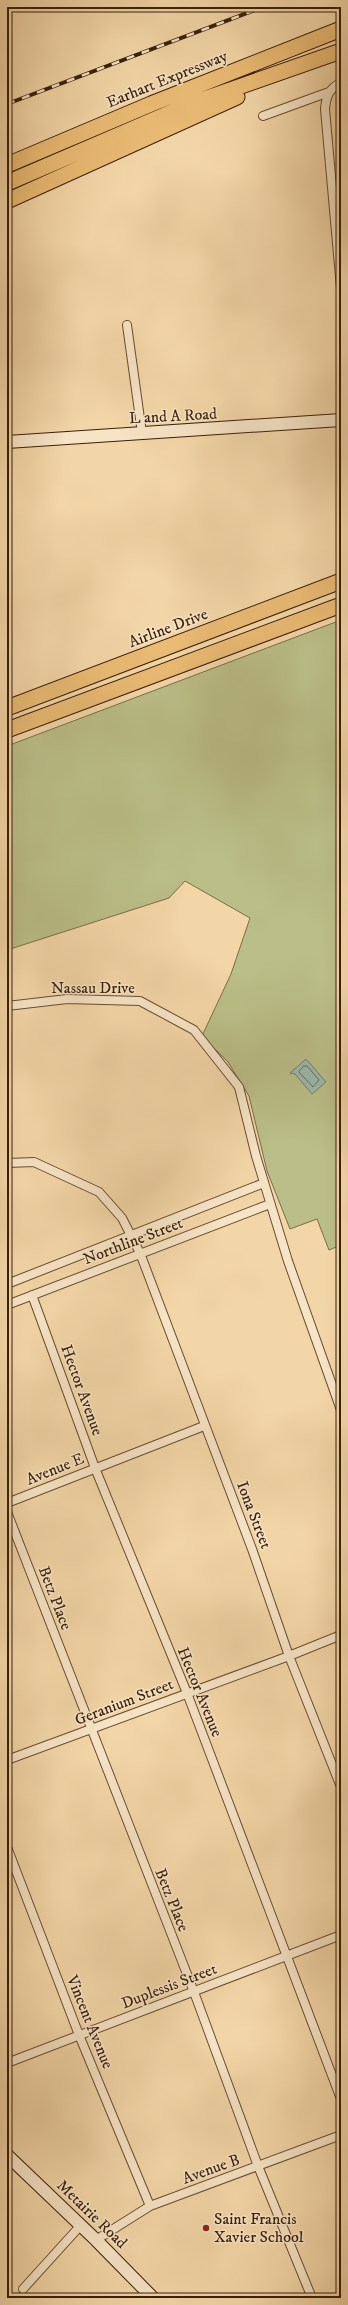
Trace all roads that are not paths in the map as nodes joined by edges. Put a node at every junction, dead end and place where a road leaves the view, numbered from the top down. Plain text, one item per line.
1 (341, 29) edge
2 (341, 51) edge
3 (314, 61) junction
4 (341, 83) edge
5 (329, 92) junction
6 (263, 116) dead end
7 (7, 165) edge
8 (7, 183) edge
9 (7, 201) edge
10 (341, 288) edge
11 (127, 325) dead end
12 (341, 420) edge
13 (142, 433) junction
14 (7, 442) edge
15 (341, 581) edge
16 (341, 605) edge
17 (7, 708) edge
18 (7, 730) edge
19 (7, 1006) edge
20 (7, 1163) edge
21 (264, 1183) junction
22 (270, 1204) junction
23 (131, 1236) junction
24 (140, 1253) junction
25 (7, 1284) edge
26 (32, 1295) junction
27 (7, 1305) edge
28 (341, 1410) edge
29 (204, 1426) junction
30 (95, 1468) junction
31 (7, 1504) edge
32 (7, 1512) edge
33 (341, 1635) edge
34 (289, 1656) junction
35 (187, 1693) junction
36 (90, 1730) junction
37 (7, 1760) edge
38 (341, 1787) edge
39 (7, 1847) edge
40 (341, 1935) edge
41 (286, 1955) junction
42 (194, 1992) junction
43 (80, 2035) junction
44 (7, 2063) edge
45 (341, 2099) edge
46 (341, 2135) edge
47 (7, 2155) edge
48 (258, 2166) junction
49 (150, 2206) junction
50 (81, 2226) junction
51 (96, 2240) junction
52 (23, 2289) dead end
53 (149, 2297) edge
54 (312, 2298) edge

1 - 7 highway, Earhart Expressway
2 - 3 highway, Earhart Expressway
3 - 8 highway, Earhart Expressway
3 - 9 highway
4 - 5 street
5 - 6 street
5 - 10 street
11 - 13 street
12 - 13 street, L and A Road
13 - 14 street, L and A Road
15 - 17 highway, Airline Drive
16 - 18 highway
19 - 21 street, Nassau Drive
20 - 23 street, Iona Street
21 - 22 street, Nassau Drive
21 - 23 street, Northline Street
22 - 24 street, Northline Street
22 - 28 street, Nassau Drive
23 - 24 street, Iona Street
23 - 25 street, Northline Street
24 - 26 street, Northline Street
24 - 29 street, Iona Street
26 - 27 street, Northline Street
26 - 30 street, Hector Avenue
29 - 30 street, Avenue E
29 - 34 street, Iona Street
30 - 31 street, Avenue E
30 - 35 street, Hector Avenue
32 - 36 street, Betz Place
33 - 34 street, Geranium Street
34 - 35 street, Geranium Street
34 - 38 street, Iona Street
35 - 36 street, Geranium Street
35 - 41 street, Hector Avenue
36 - 37 street, Geranium Street
36 - 42 street, Betz Place
39 - 43 street, Vincent Avenue
40 - 41 street, Duplessis Street
41 - 42 street, Duplessis Street
41 - 45 street, Hector Avenue
42 - 43 street, Duplessis Street
42 - 48 street, Betz Place
43 - 44 street, Duplessis Street
43 - 49 street, Vincent Avenue
46 - 48 street, Avenue B
47 - 50 street, Metairie Road
48 - 49 street, Avenue B
48 - 54 street, Betz Place
49 - 51 street, Avenue B
50 - 51 street, Metairie Road
50 - 52 street
51 - 53 street, Metairie Road

